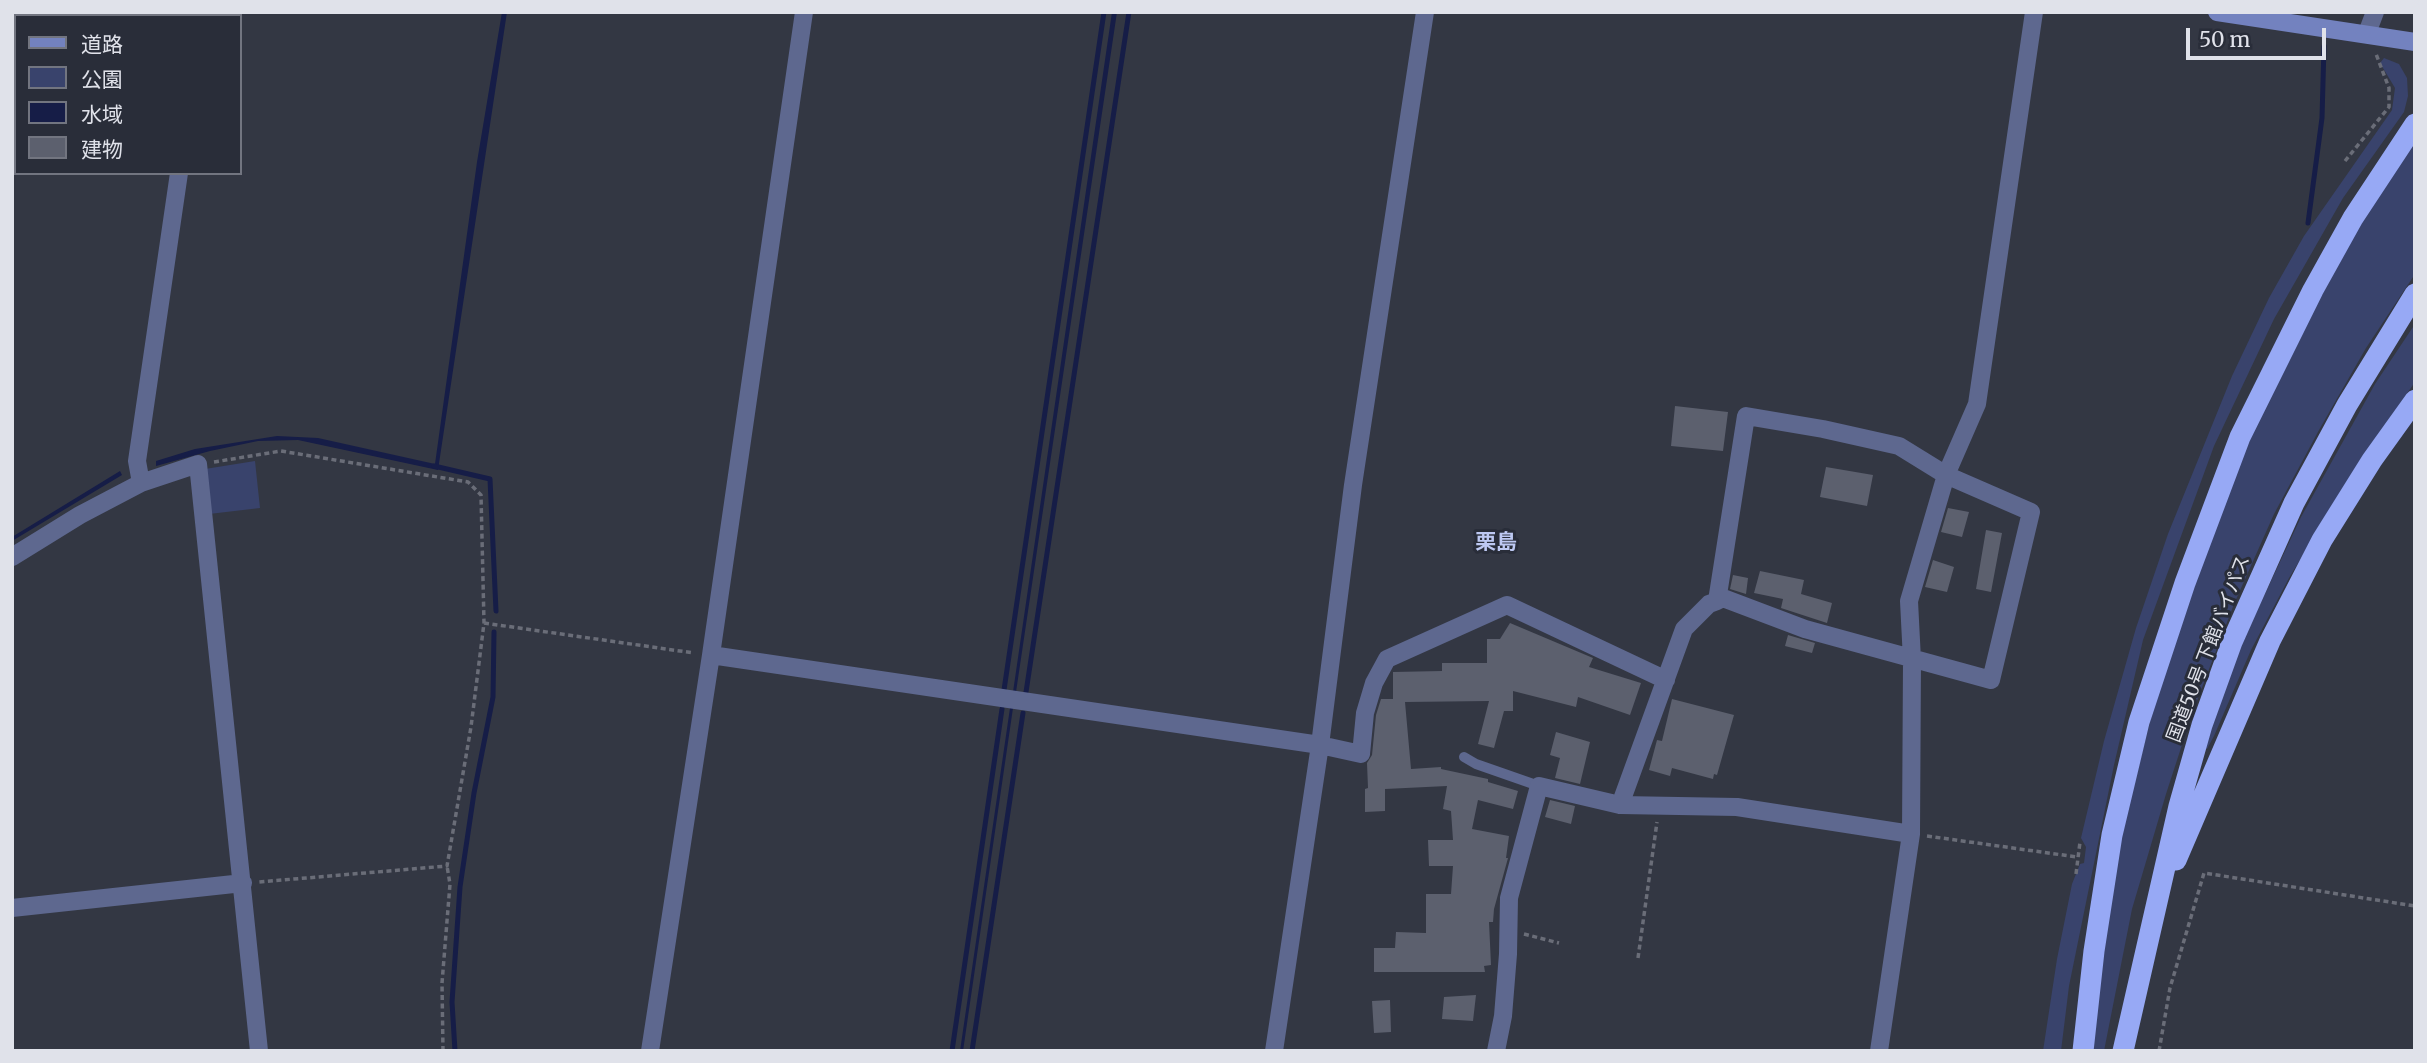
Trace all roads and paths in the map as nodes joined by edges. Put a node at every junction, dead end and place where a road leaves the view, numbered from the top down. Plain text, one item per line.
1 (804, 12) edge
2 (1425, 12) edge
3 (2034, 12) edge
4 (2217, 12) edge
5 (2375, 12) edge
6 (2367, 33) junction
7 (2415, 42) edge
8 (2415, 124) edge
9 (2345, 161) dead end
10 (179, 175) edge
11 (2415, 294) edge
12 (2415, 400) edge
13 (198, 464) junction
14 (1945, 475) junction
15 (141, 483) junction
16 (12, 557) edge
17 (1717, 601) junction
18 (485, 623) junction
19 (711, 655) junction
20 (1912, 660) junction
21 (1666, 680) junction
22 (1320, 745) junction
23 (1464, 757) dead end
24 (1539, 786) junction
25 (1620, 805) junction
26 (1659, 806) junction
27 (1911, 834) junction
28 (2080, 842) dead end
29 (2077, 857) junction
30 (447, 866) junction
31 (2076, 874) dead end
32 (243, 883) junction
33 (2415, 906) edge
34 (12, 908) edge
35 (2150, 923) junction
36 (1508, 932) junction
37 (1559, 943) dead end
38 (1638, 958) dead end
39 (259, 1051) edge
40 (443, 1051) edge
41 (650, 1051) edge
42 (1274, 1051) edge
43 (1496, 1051) edge
44 (1879, 1051) edge
45 (2083, 1051) edge
46 (2123, 1051) edge
47 (2159, 1051) edge

1 - 19 street
2 - 22 street
3 - 14 street
4 - 6 main road
5 - 6 street
6 - 7 main road
6 - 9 path
8 - 45 highway
10 - 15 street
11 - 35 highway, 国道50号 下館バイパス
12 - 35 highway
13 - 15 street
13 - 18 path
13 - 32 street
14 - 17 street
14 - 20 street
14 - 20 street
15 - 16 street
17 - 20 street
17 - 21 street
18 - 19 path
18 - 30 path
19 - 22 street
19 - 41 street
20 - 27 street
21 - 22 street
21 - 25 street
22 - 42 street
23 - 24 lane
24 - 25 street
24 - 36 street
25 - 26 street
26 - 27 street
26 - 38 path
27 - 29 path
27 - 44 street
28 - 29 path
29 - 31 path
30 - 32 path
30 - 40 path
32 - 34 street
32 - 39 street
33 - 47 path
35 - 46 highway, 国道50号 下館バイパス
36 - 37 path
36 - 43 street

